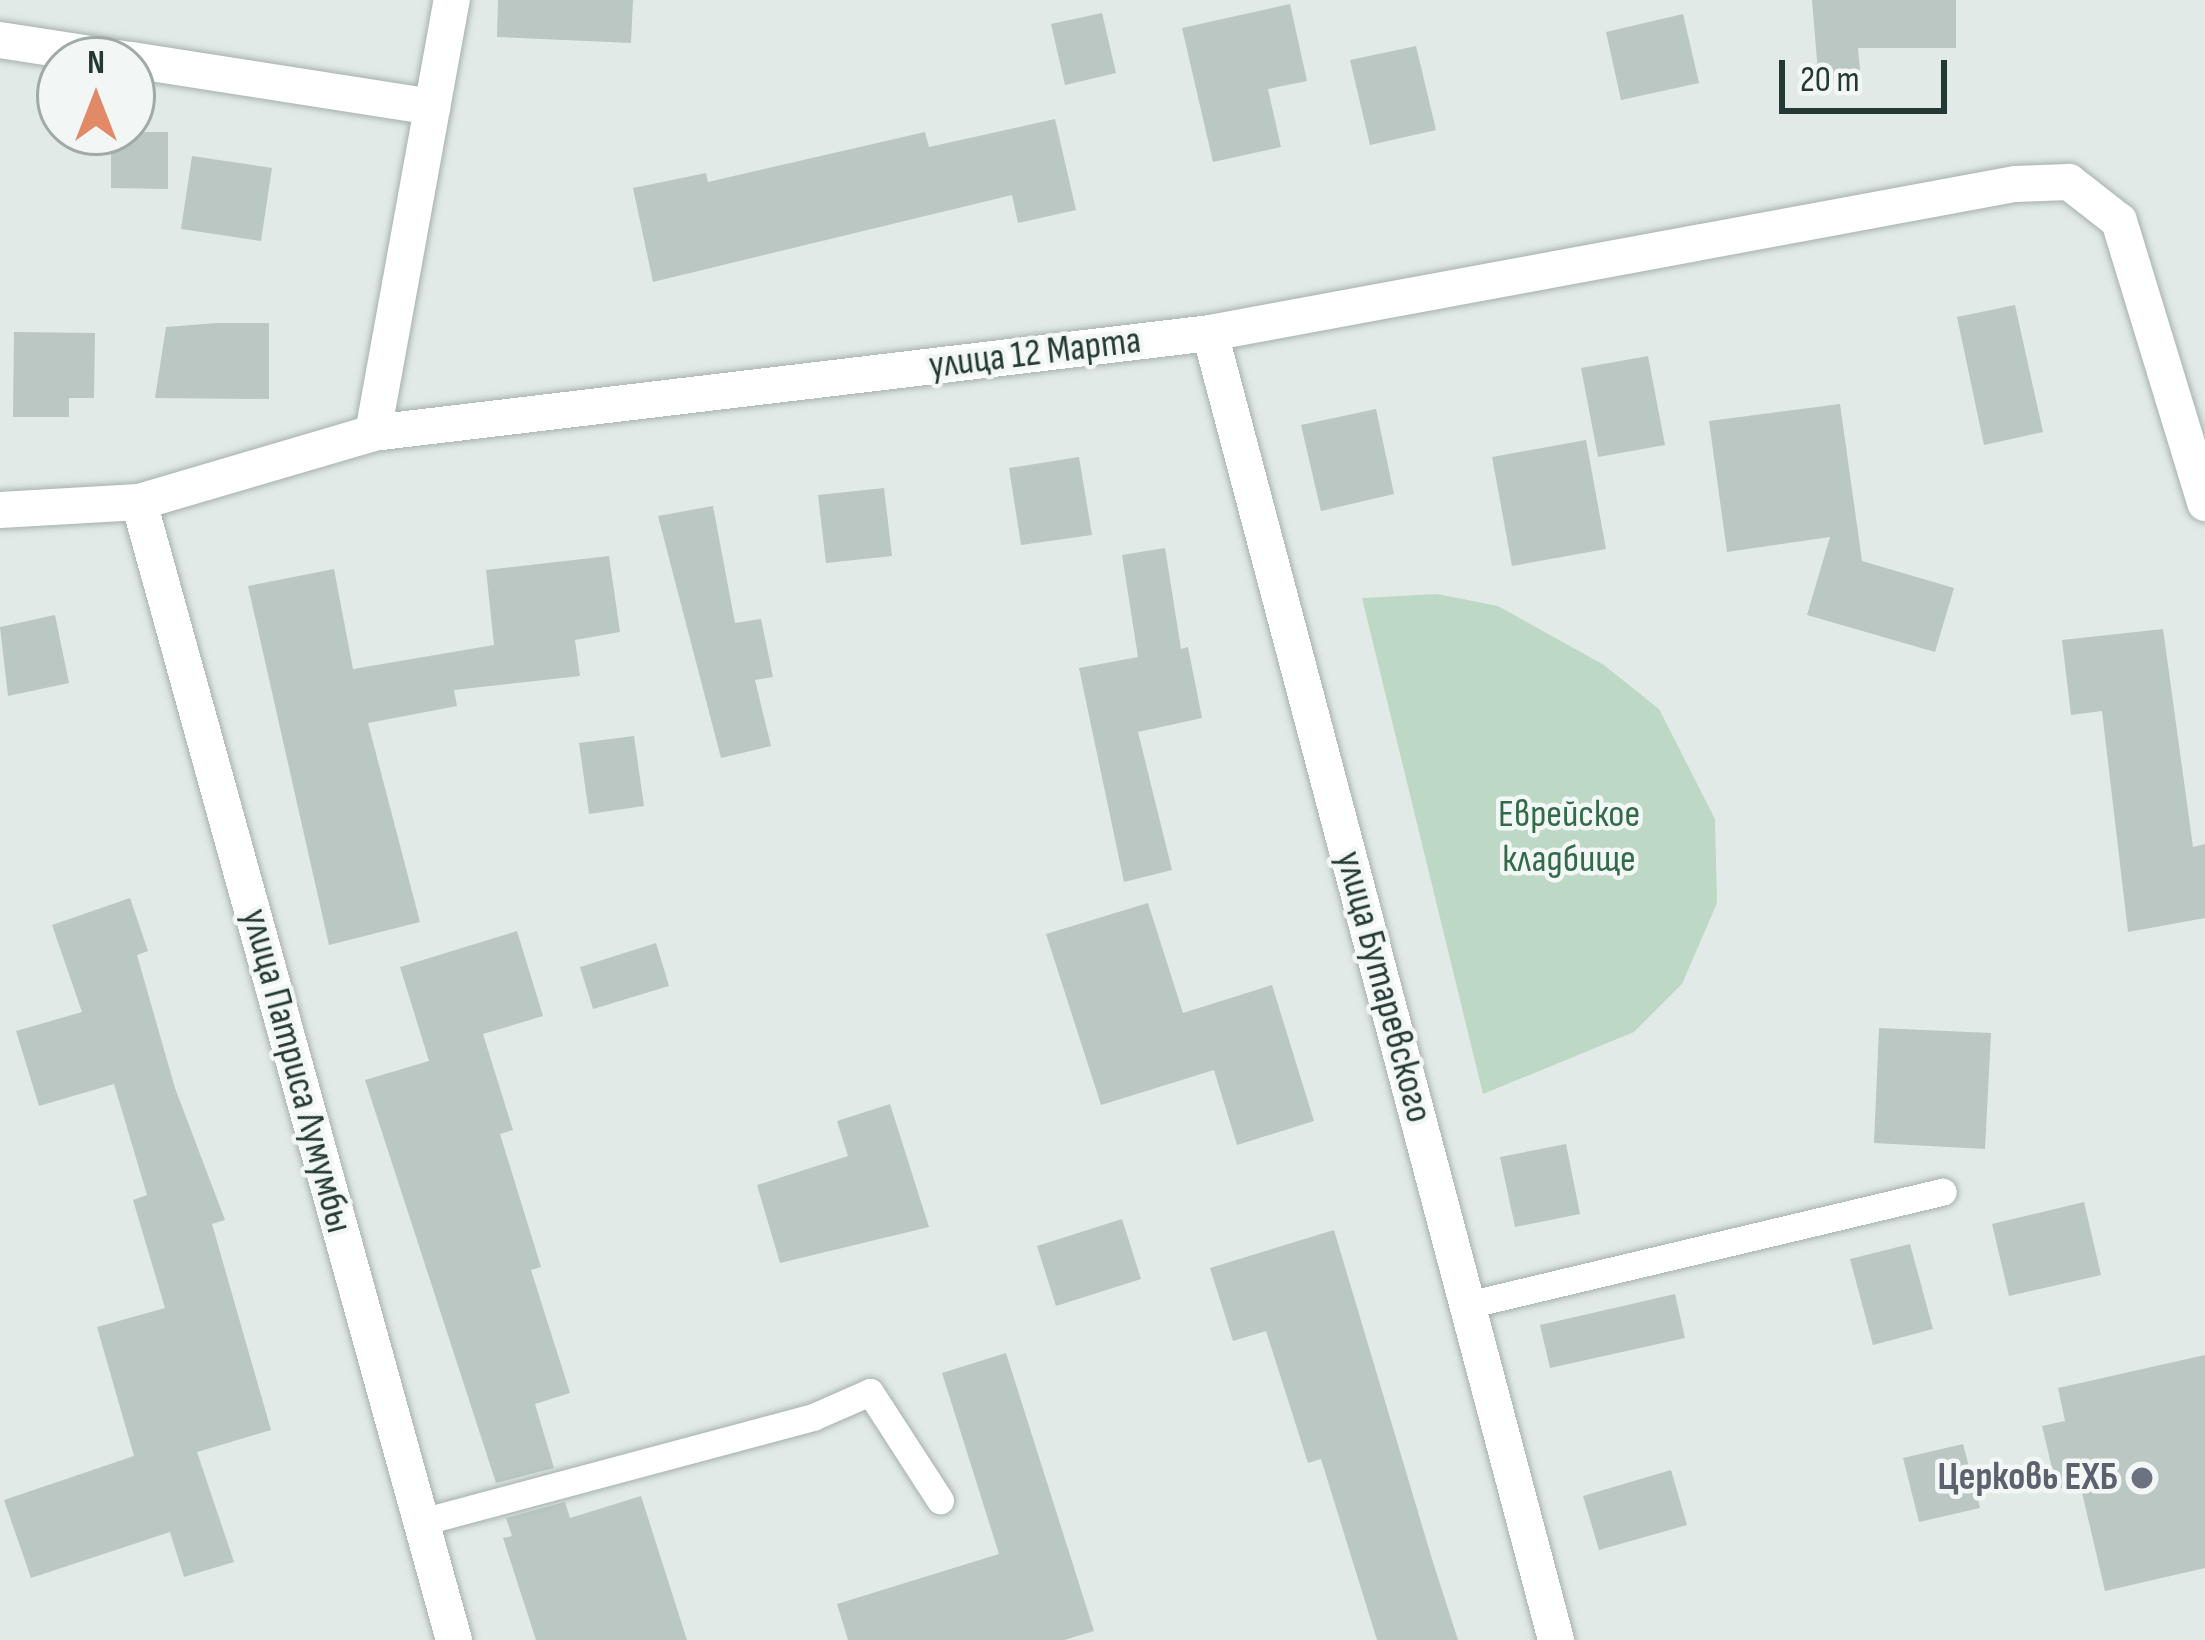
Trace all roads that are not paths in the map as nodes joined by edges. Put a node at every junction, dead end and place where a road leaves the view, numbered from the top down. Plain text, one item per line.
1 (452, 0) edge
2 (0, 40) edge
3 (36, 46) edge
4 (156, 64) edge
5 (432, 107) junction
6 (1210, 334) junction
7 (373, 434) junction
8 (139, 502) junction
9 (2205, 503) edge
10 (0, 510) edge
11 (1943, 1192) dead end
12 (1467, 1305) junction
13 (940, 1500) dead end
14 (421, 1522) junction
15 (442, 1637) edge
16 (1556, 1640) edge

1 - 5 street
2 - 3 street
4 - 5 street
5 - 7 street
6 - 7 street, улица 12 Марта
6 - 9 street, улица 12 Марта
6 - 12 street, улица Бутаревского
7 - 8 street, улица 12 Марта
8 - 10 street, улица 12 Марта
8 - 14 street, улица Патриса Лумумбы
11 - 12 lane
12 - 16 street, улица Бутаревского
13 - 14 lane
14 - 15 street, улица Патриса Лумумбы

